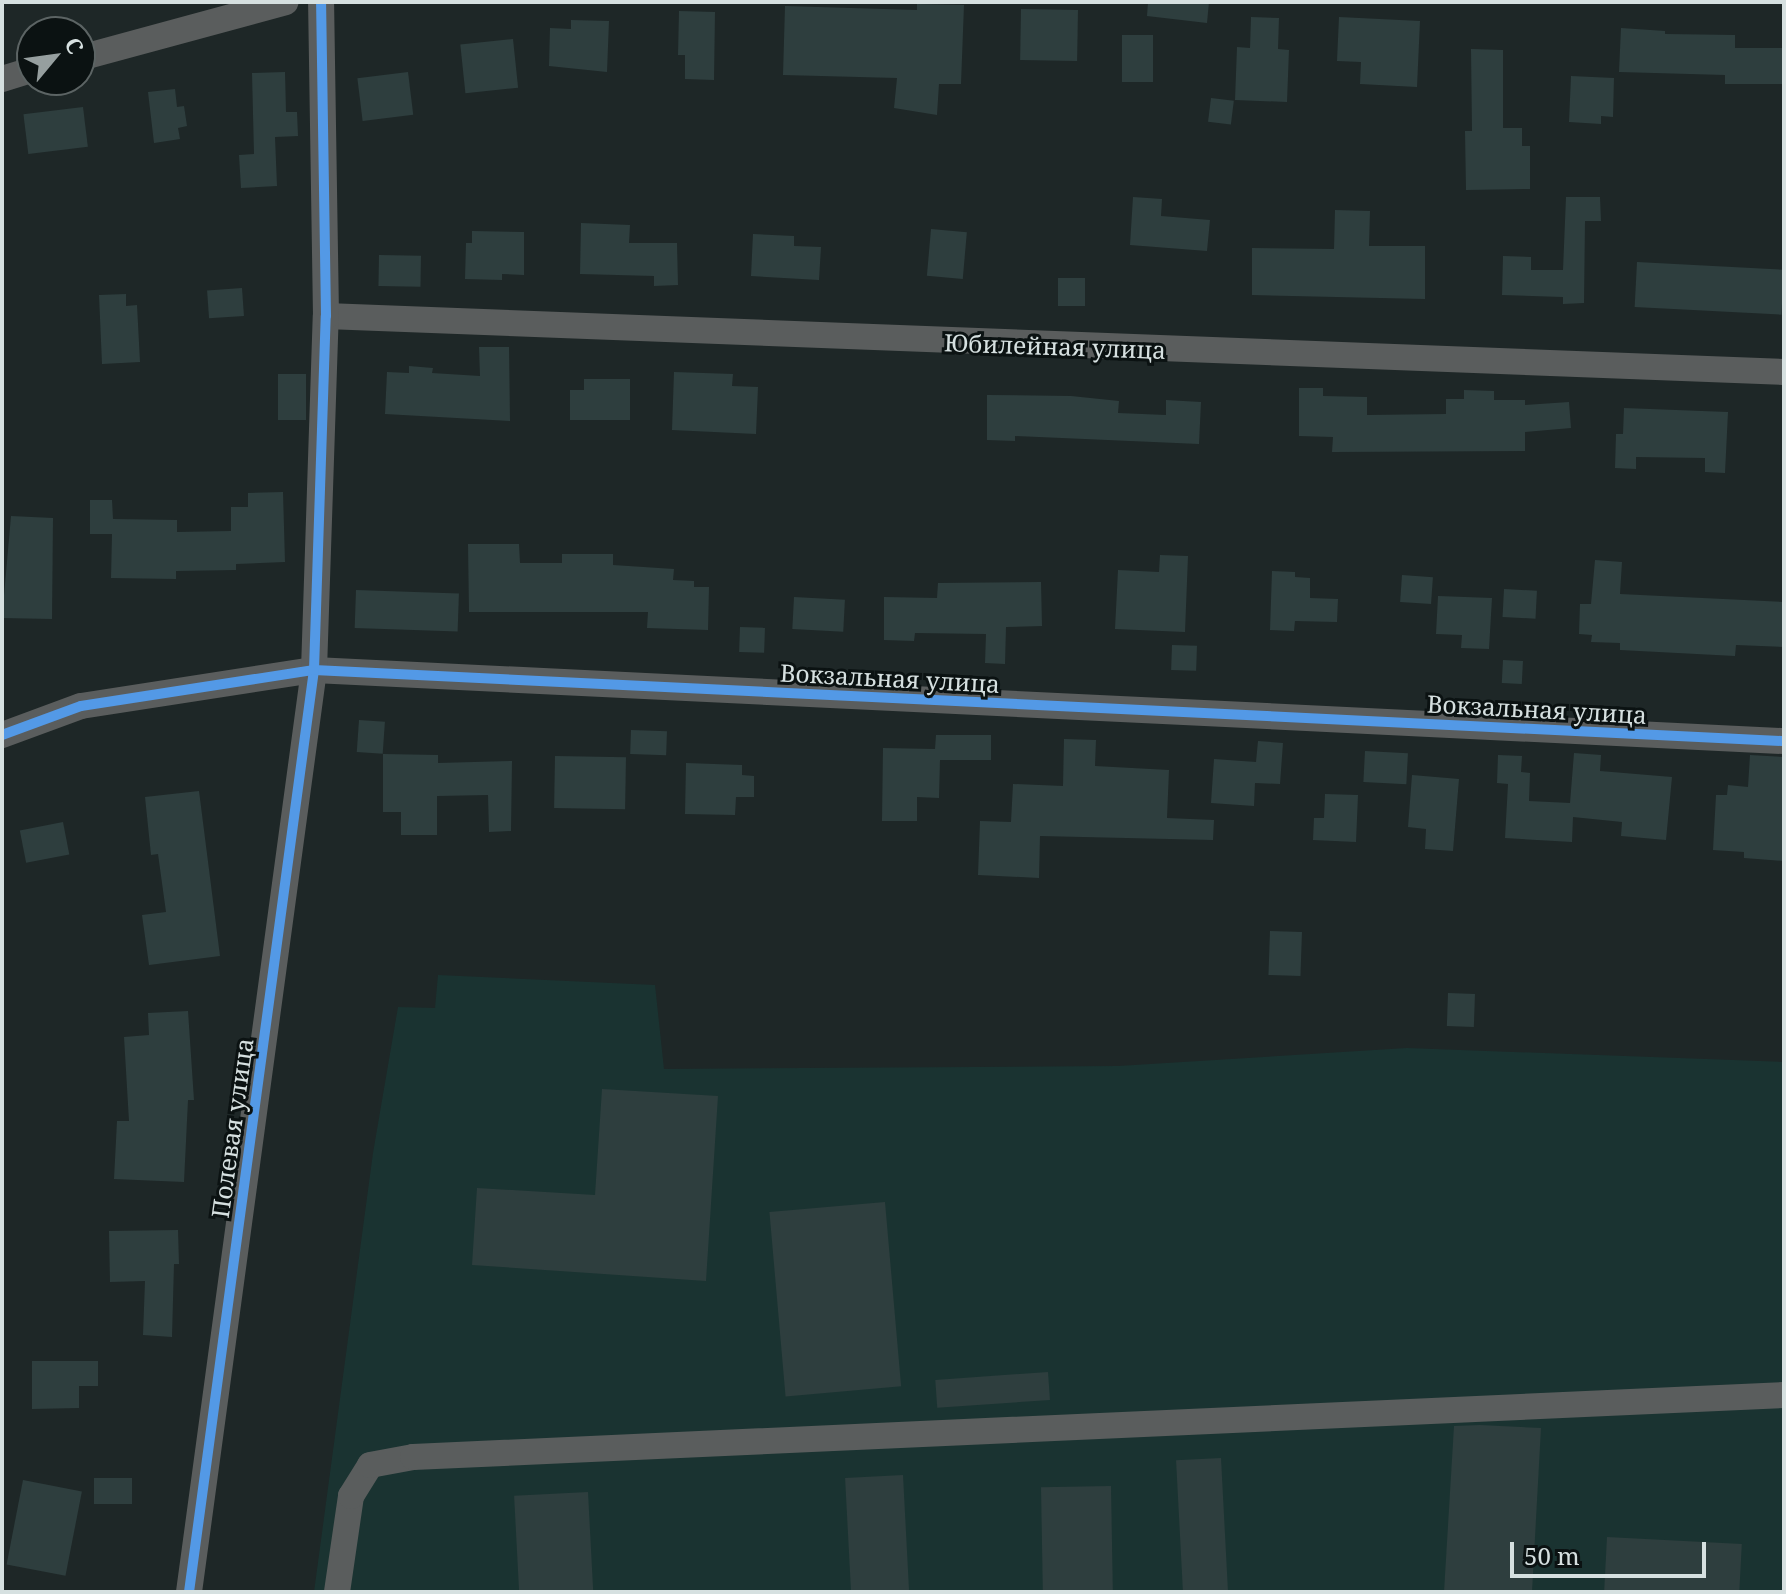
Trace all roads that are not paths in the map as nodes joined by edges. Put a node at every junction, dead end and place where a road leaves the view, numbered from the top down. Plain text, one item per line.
1 (286, 2) edge
2 (321, 2) edge
3 (96, 54) edge
4 (326, 316) junction
5 (1784, 372) edge
6 (314, 670) junction
7 (2, 735) edge
8 (1784, 741) edge
9 (1784, 1395) edge
10 (189, 1592) edge
11 (337, 1592) edge

1 - 3 street
2 - 4 street, Полевая улица
4 - 5 street, Юбилейная улица
4 - 6 street, Полевая улица
6 - 7 street, Вокзальная улица
6 - 8 street, Вокзальная улица
6 - 10 street, Полевая улица
9 - 11 street

